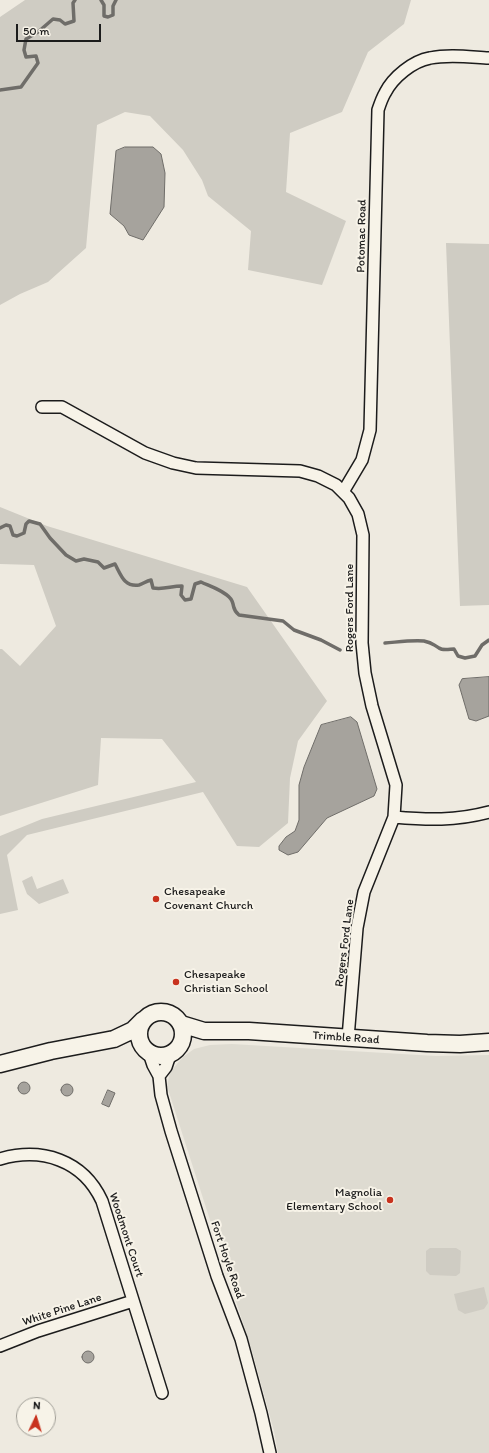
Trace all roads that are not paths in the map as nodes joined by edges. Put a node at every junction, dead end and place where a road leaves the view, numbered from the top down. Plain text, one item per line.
1 (489, 58) edge
2 (42, 407) dead end
3 (343, 492) junction
4 (489, 812) edge
5 (394, 817) junction
6 (143, 1020) junction
7 (181, 1024) junction
8 (204, 1031) junction
9 (348, 1038) junction
10 (114, 1039) junction
11 (489, 1042) edge
12 (146, 1050) junction
13 (175, 1050) junction
14 (0, 1064) edge
15 (159, 1076) junction
16 (0, 1159) edge
17 (133, 1301) junction
18 (0, 1346) edge
19 (162, 1394) dead end
20 (270, 1453) edge

1 - 3 street, Potomac Road
2 - 3 street, Rogers Ford Lane
3 - 5 street, Rogers Ford Lane
4 - 5 street
5 - 9 street, Rogers Ford Lane
6 - 7 street
6 - 10 street
6 - 12 street
7 - 8 street, Trimble Road
7 - 13 street
8 - 9 street, Trimble Road
8 - 13 street
9 - 11 street, Trimble Road
10 - 12 street
10 - 14 street
12 - 13 street
12 - 15 street, Fort Hoyle Road
13 - 15 street
15 - 20 street, Fort Hoyle Road
16 - 17 street, Woodmont Court
17 - 18 street, White Pine Lane
17 - 19 street, Woodmont Court

